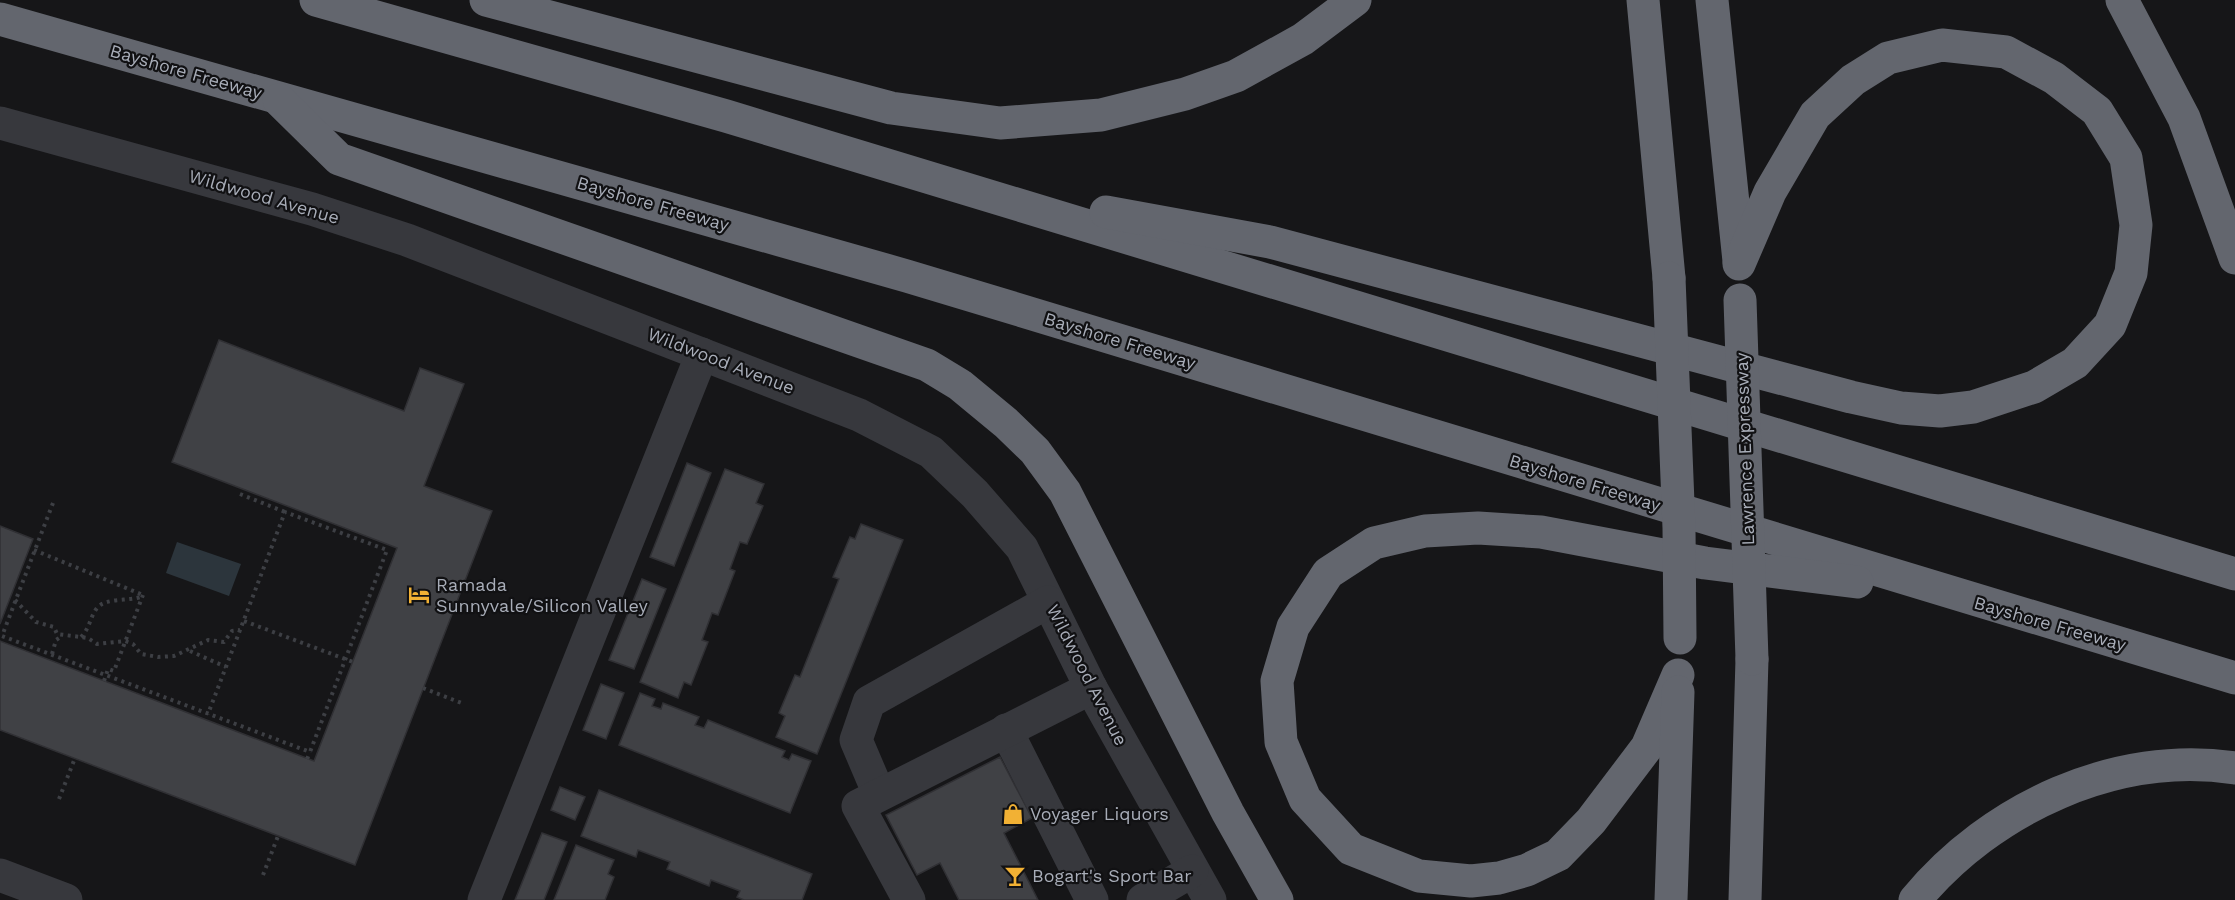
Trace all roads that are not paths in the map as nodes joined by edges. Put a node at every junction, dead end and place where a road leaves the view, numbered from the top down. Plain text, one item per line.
1 (316, 0) edge
2 (486, 0) edge
3 (1355, 0) edge
4 (1643, 0) edge
5 (1712, 0) edge
6 (2122, 0) edge
7 (0, 19) edge
8 (277, 98) junction
9 (0, 123) edge
10 (948, 183) junction
11 (2235, 258) edge
12 (1739, 264) junction
13 (702, 354) junction
14 (2235, 574) edge
15 (1950, 594) junction
16 (1048, 602) junction
17 (1678, 675) junction
18 (2235, 678) edge
19 (1091, 688) junction
20 (1006, 730) junction
21 (2235, 768) edge
22 (879, 794) junction
23 (1192, 871) junction
24 (0, 875) edge
25 (66, 900) edge
26 (484, 900) edge
27 (909, 900) edge
28 (1092, 900) edge
29 (1143, 900) edge
30 (1210, 900) edge
31 (1277, 900) edge
32 (1671, 900) edge
33 (1745, 900) edge
34 (1915, 900) edge

1 - 10 highway
2 - 3 highway
4 - 17 highway, bridge
5 - 12 highway, Lawrence Expressway
6 - 11 highway
7 - 8 highway, Bayshore Freeway
8 - 15 highway, Bayshore Freeway
8 - 31 highway
9 - 13 street, Wildwood Avenue
10 - 12 highway
10 - 14 highway
12 - 33 highway, Lawrence Expressway, bridge
13 - 16 street, Wildwood Avenue
13 - 26 street
15 - 17 highway
15 - 18 highway, Bayshore Freeway
16 - 19 street, Wildwood Avenue
16 - 22 street
17 - 32 highway
19 - 20 street
19 - 23 street, Wildwood Avenue
20 - 22 street
20 - 28 street
21 - 34 highway
22 - 27 street
23 - 29 street
23 - 30 street, Wildwood Avenue
24 - 25 street

